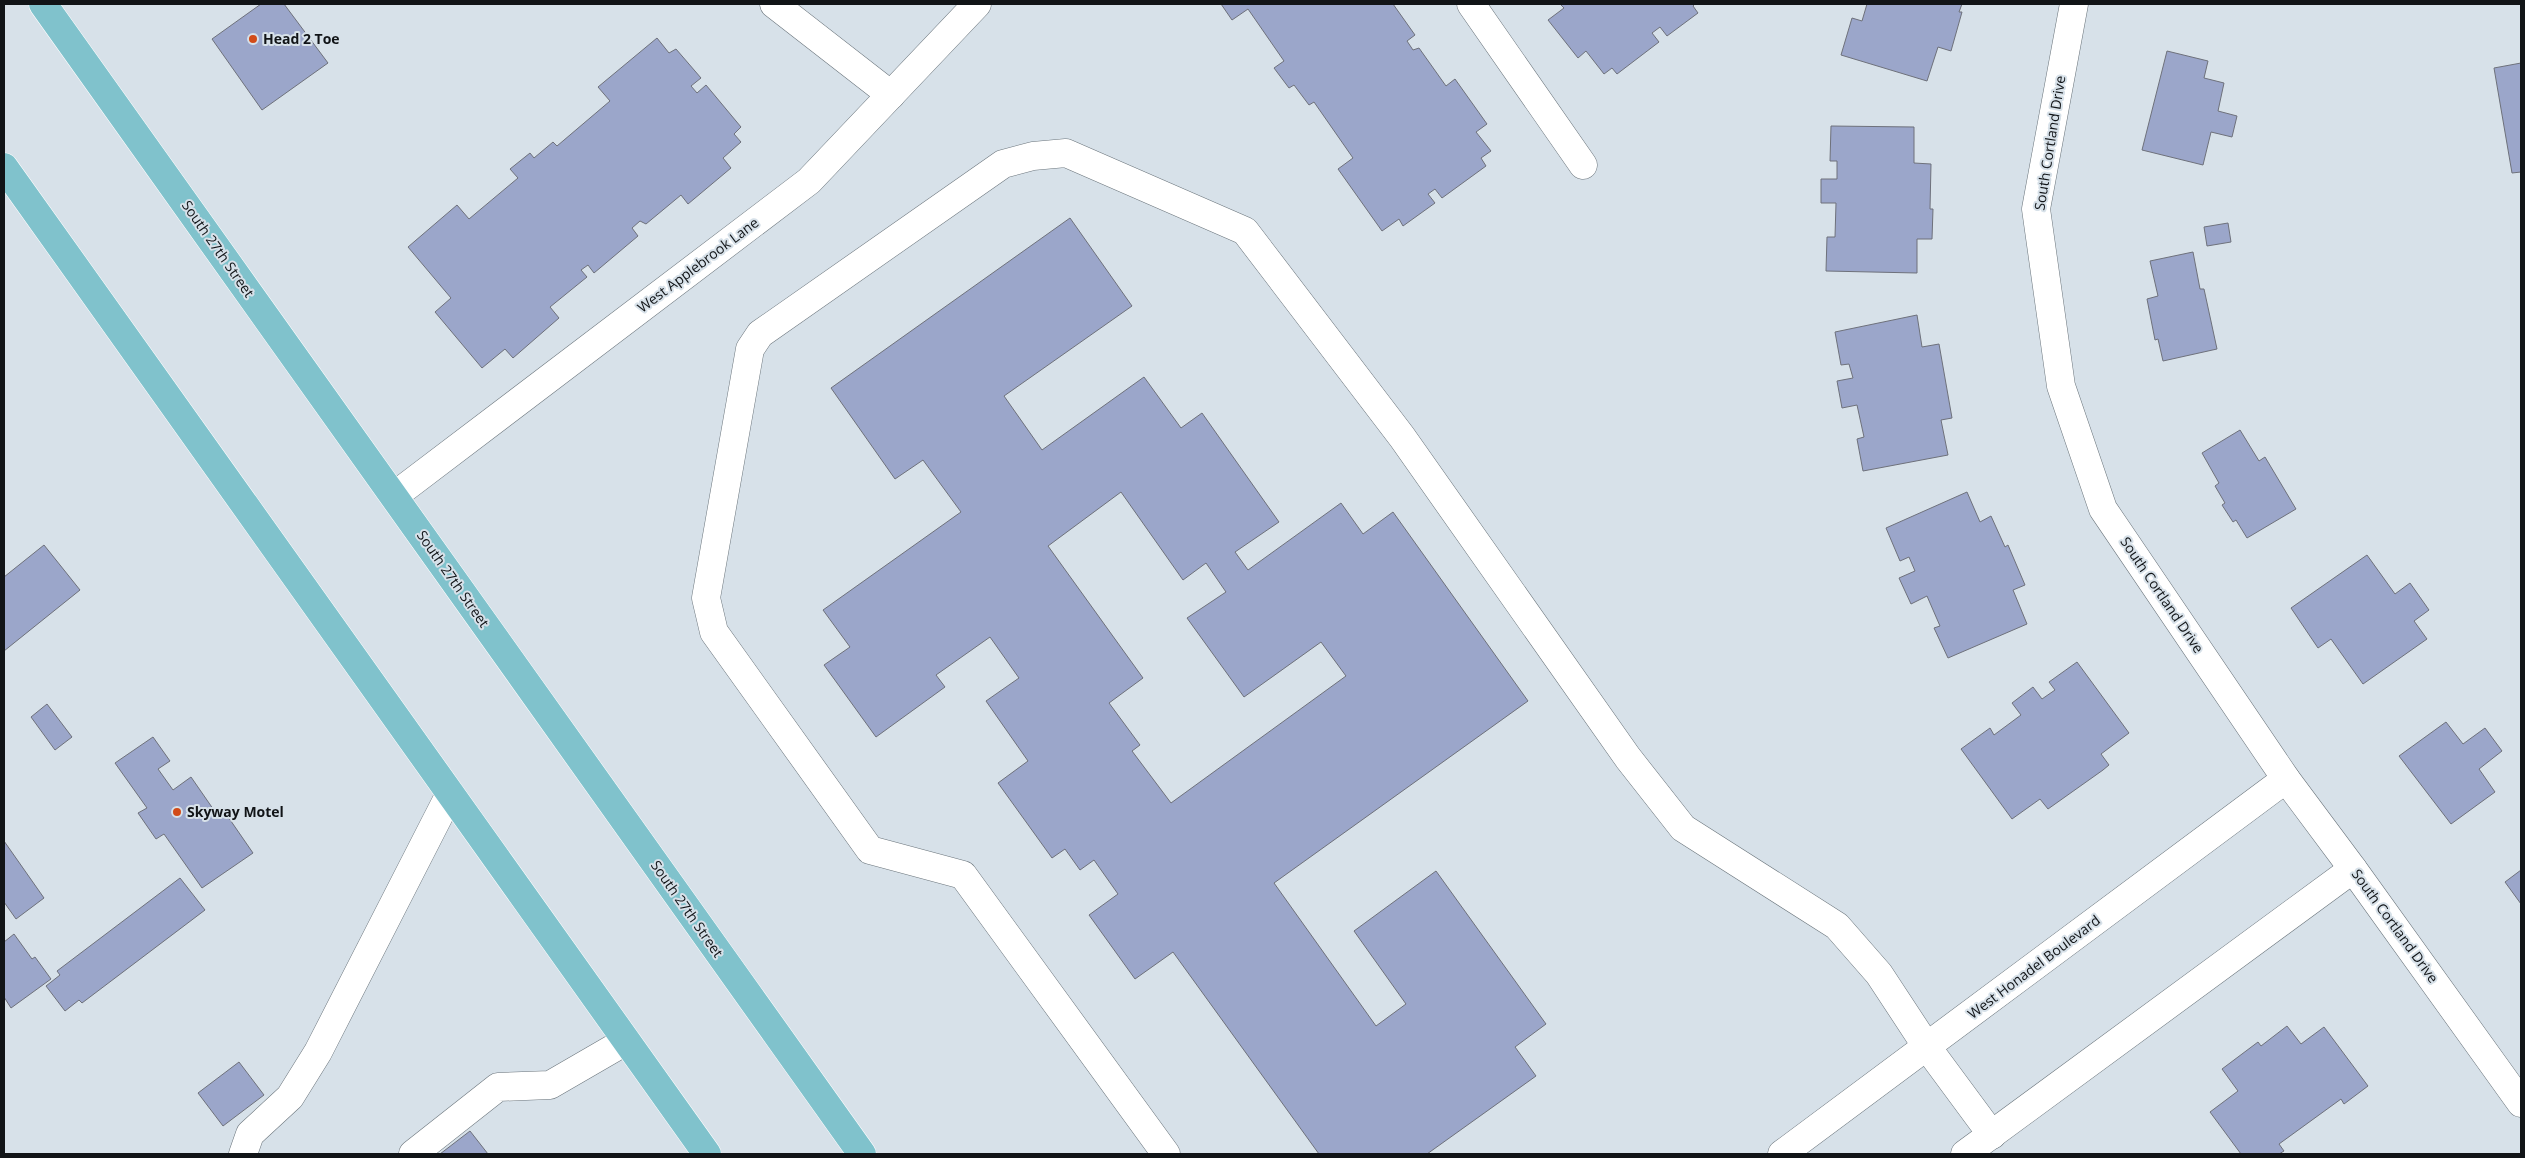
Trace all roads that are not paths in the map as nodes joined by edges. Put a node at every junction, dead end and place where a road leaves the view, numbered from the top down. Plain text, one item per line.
1 (43, 4) edge
2 (774, 4) edge
3 (977, 4) edge
4 (1471, 4) edge
5 (2074, 4) edge
6 (891, 95) junction
7 (1583, 166) dead end
8 (4, 167) edge
9 (394, 496) junction
10 (2286, 779) junction
11 (450, 794) junction
12 (2354, 869) junction
13 (626, 1040) junction
14 (1926, 1047) junction
15 (2521, 1103) edge
16 (1992, 1135) junction
17 (243, 1154) edge
18 (413, 1154) edge
19 (707, 1154) edge
20 (862, 1154) edge
21 (1166, 1154) edge
22 (1782, 1154) edge
23 (1966, 1154) edge

1 - 9 main road, South 27th Street
2 - 6 street
3 - 6 street, West Applebrook Lane
4 - 7 street
5 - 10 street, South Cortland Drive
6 - 9 street, West Applebrook Lane
8 - 11 main road
9 - 20 main road, South 27th Street
10 - 12 street, South Cortland Drive
10 - 14 street, West Honadel Boulevard
11 - 13 main road
11 - 17 street
12 - 15 street, South Cortland Drive
12 - 16 street
13 - 18 street
13 - 19 main road
14 - 16 street
14 - 21 street
14 - 22 street, West Honadel Boulevard
16 - 23 street

